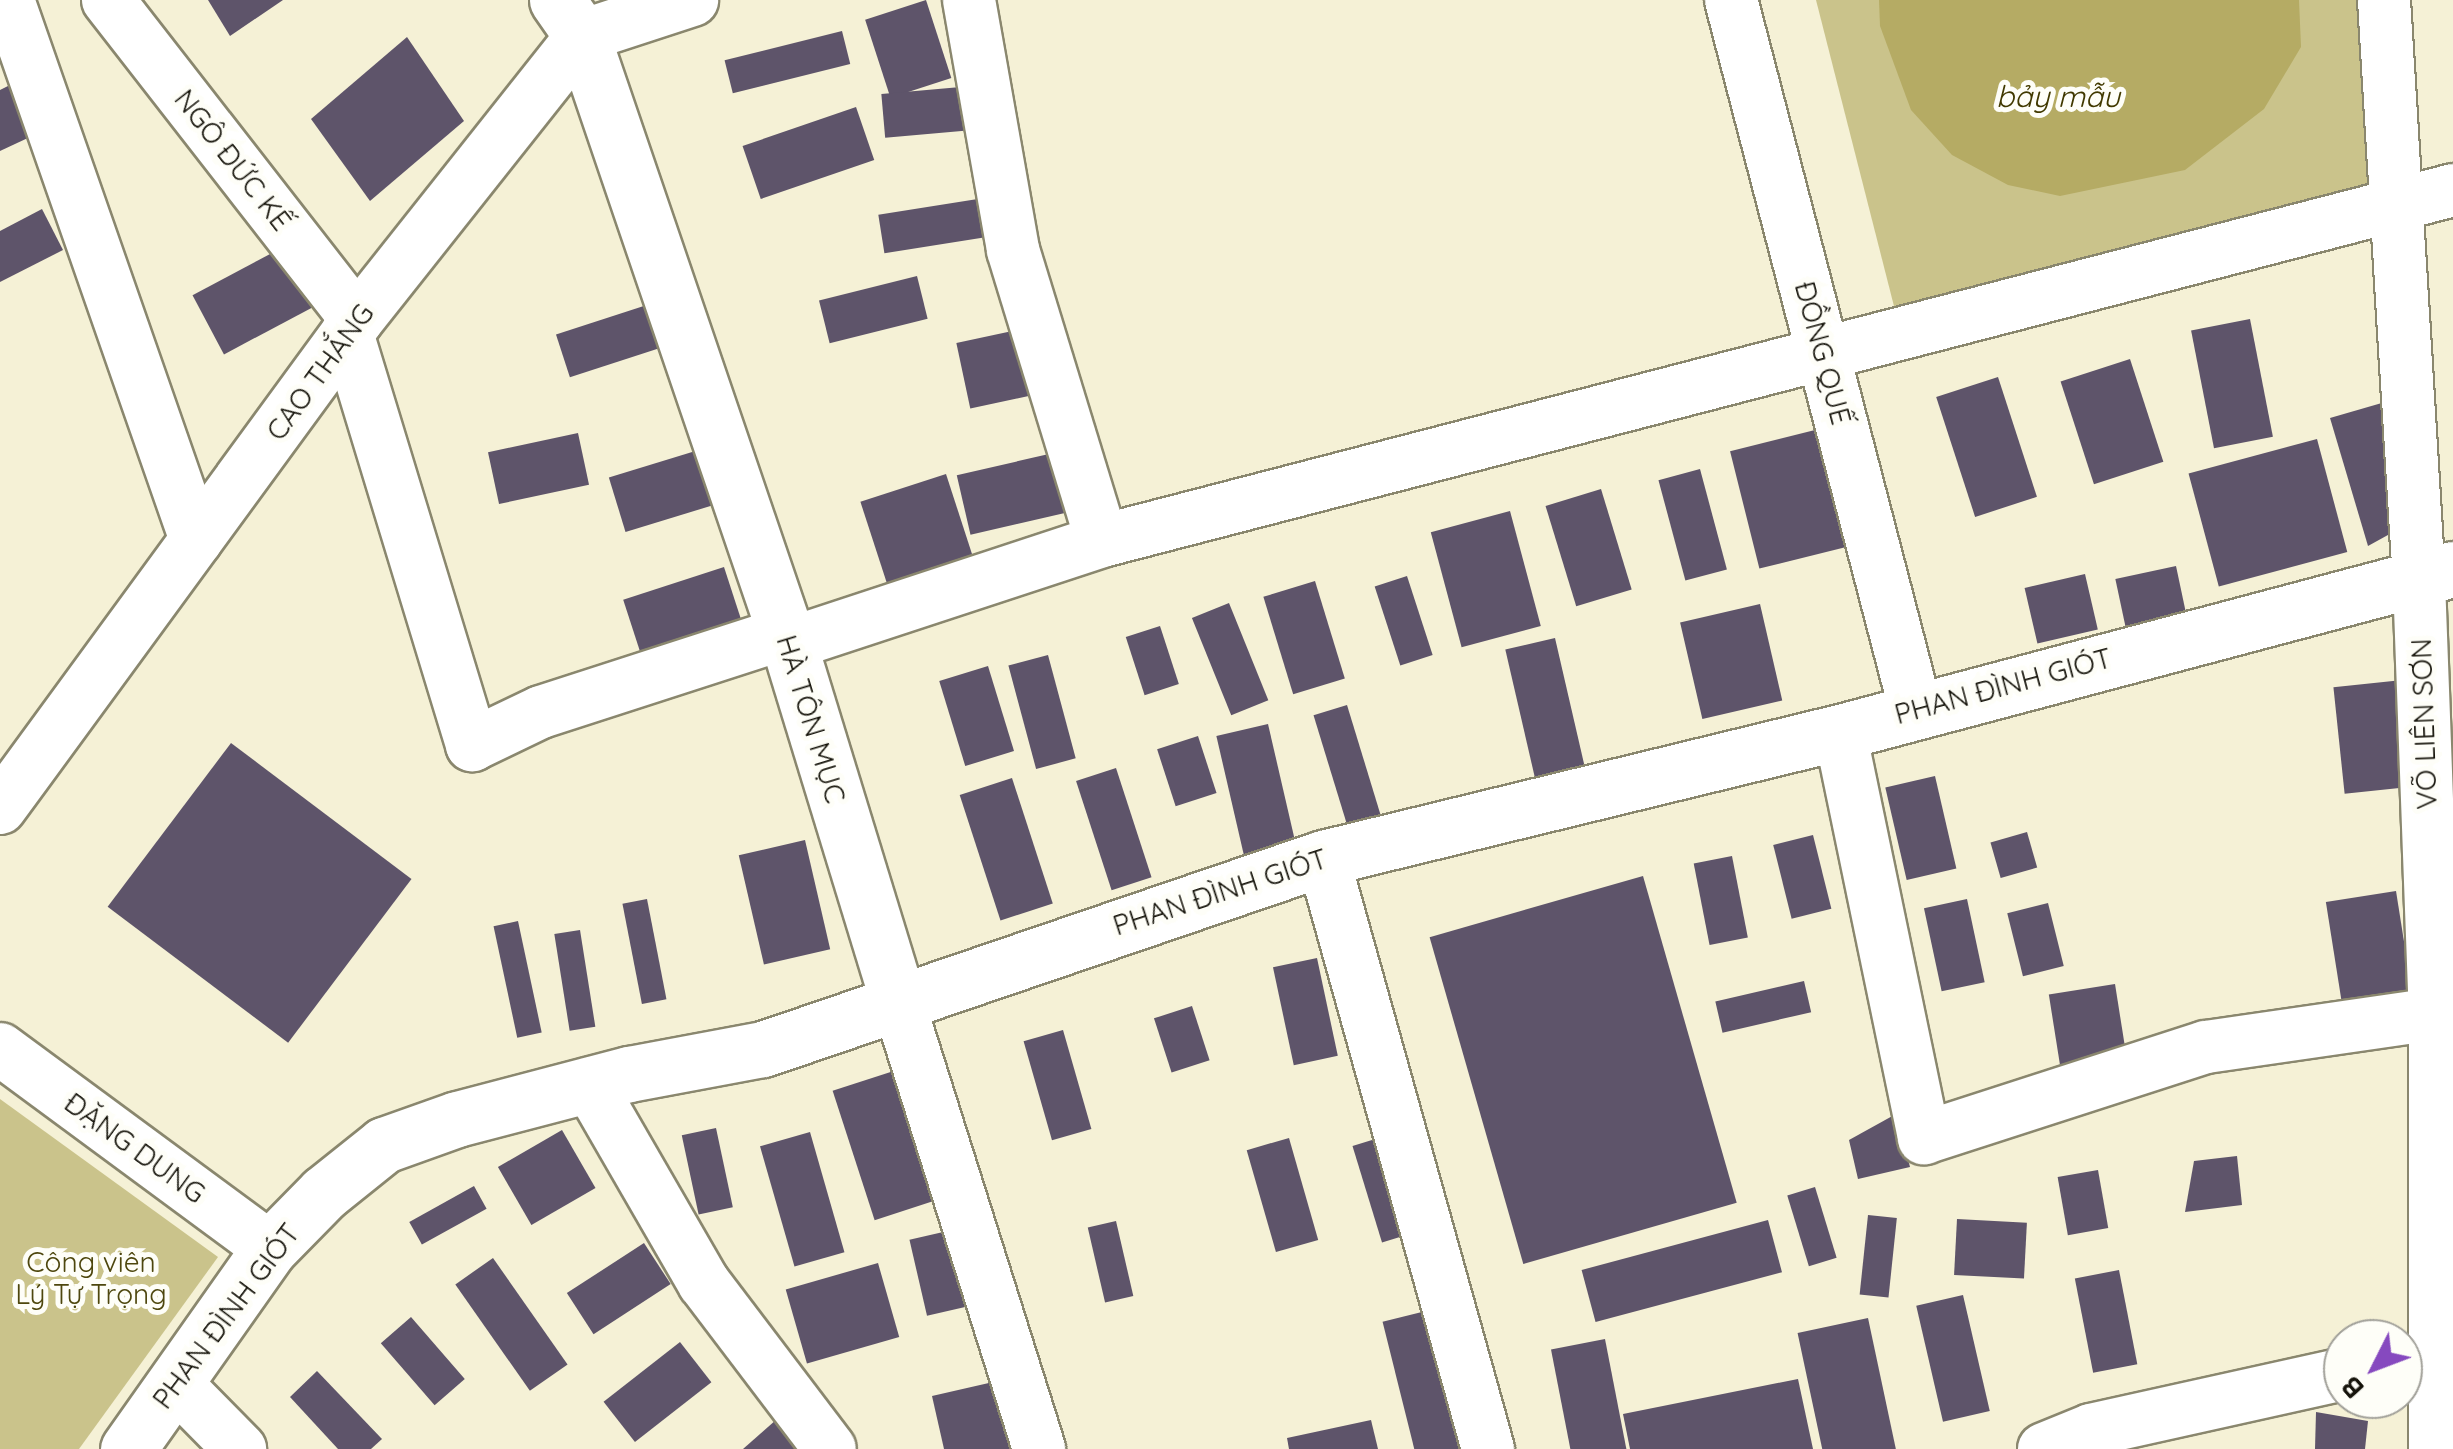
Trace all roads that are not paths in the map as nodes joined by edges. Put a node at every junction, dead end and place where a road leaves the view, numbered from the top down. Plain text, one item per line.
1 (8, 0) edge
2 (108, 0) edge
3 (692, 0) edge
4 (969, 0) edge
5 (1730, 0) edge
6 (2384, 0) edge
7 (570, 18) edge
8 (2453, 190) edge
9 (2391, 202) junction
10 (352, 327) junction
11 (1823, 350) junction
12 (196, 540) junction
13 (1102, 542) junction
14 (2436, 575) edge
15 (787, 638) junction
16 (1914, 707) junction
17 (1840, 732) junction
18 (0, 808) edge
19 (1323, 858) junction
20 (897, 998) junction
21 (2435, 1014) junction
22 (0, 1049) edge
23 (590, 1084) junction
24 (2444, 1133) edge
25 (270, 1248) junction
26 (2423, 1338) edge
27 (2423, 1370) edge
28 (2323, 1378) edge
29 (175, 1383) junction
30 (128, 1449) edge
31 (240, 1449) edge
32 (830, 1449) edge
33 (1038, 1449) edge
34 (1488, 1449) edge
35 (2044, 1449) edge
36 (2435, 1449) edge

1 - 12 street
2 - 10 street, NGÔ ĐỨC KẾ
3 - 7 street
4 - 13 street
5 - 11 street, ĐỒNG QUẾ
6 - 9 street, VÕ LIÊN SƠN
7 - 10 street, CAO THẮNG
7 - 15 street, HÀ TÔN MỤC
8 - 9 street
9 - 11 street
9 - 14 street, VÕ LIÊN SƠN
10 - 12 street, CAO THẮNG
10 - 15 street
11 - 13 street
11 - 16 street, ĐỒNG QUẾ
12 - 18 street, CAO THẮNG
13 - 15 street
14 - 16 street, PHAN ĐÌNH GIÓT
14 - 21 street, VÕ LIÊN SƠN
15 - 20 street, HÀ TÔN MỤC
16 - 17 street, PHAN ĐÌNH GIÓT
17 - 19 street, PHAN ĐÌNH GIÓT
17 - 21 street
19 - 20 street, PHAN ĐÌNH GIÓT
19 - 34 street
20 - 23 street, PHAN ĐÌNH GIÓT
20 - 33 street, HÀ TÔN MỤC
21 - 24 street, VÕ LIÊN SƠN
22 - 25 street, ĐẶNG DUNG
23 - 25 street, PHAN ĐÌNH GIÓT
23 - 32 street
24 - 26 street, VÕ LIÊN SƠN
25 - 29 street, PHAN ĐÌNH GIÓT
27 - 36 street, VÕ LIÊN SƠN
28 - 35 street
29 - 30 street, PHAN ĐÌNH GIÓT
29 - 31 street

